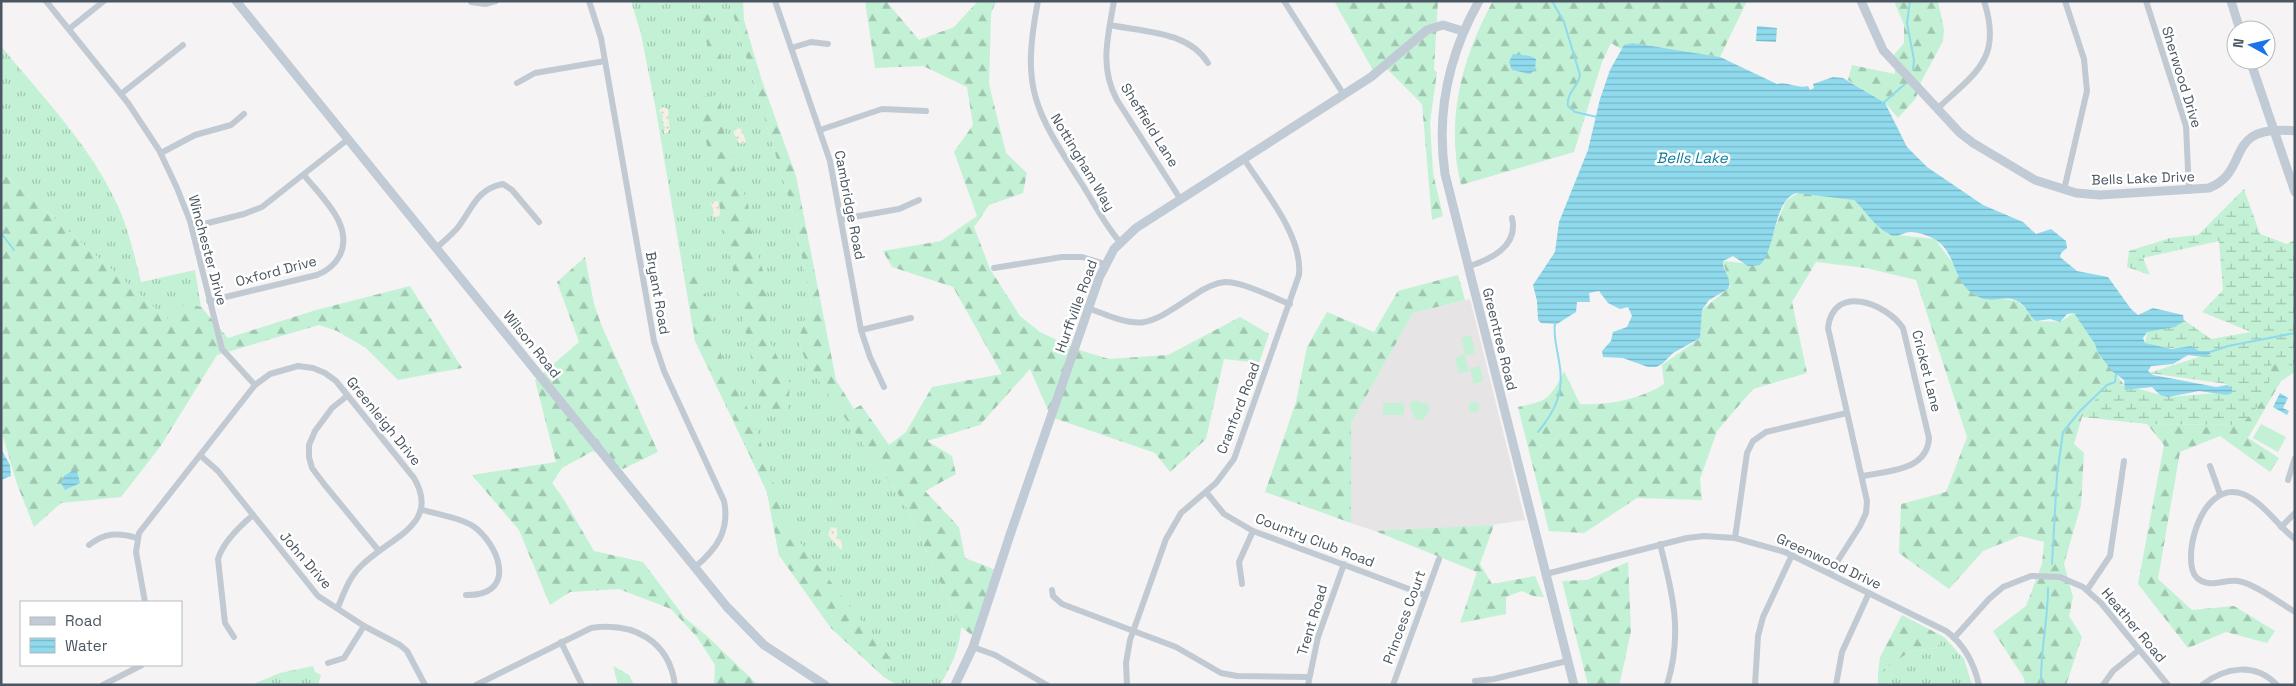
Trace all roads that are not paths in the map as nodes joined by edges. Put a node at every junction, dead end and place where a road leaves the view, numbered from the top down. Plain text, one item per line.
1 (46, 1) edge
2 (104, 1) edge
3 (236, 1) edge
4 (496, 1) edge
5 (589, 1) edge
6 (775, 1) edge
7 (1038, 1) edge
8 (1114, 1) edge
9 (1284, 1) edge
10 (1479, 1) edge
11 (1861, 1) edge
12 (1984, 1) edge
13 (2065, 1) edge
14 (2146, 1) edge
15 (2231, 1) edge
16 (471, 2) edge
17 (2237, 20) edge
18 (1110, 26) junction
19 (69, 29) junction
20 (1463, 31) junction
21 (183, 44) dead end
22 (828, 44) dead end
23 (791, 48) junction
24 (605, 60) junction
25 (1208, 63) dead end
26 (2253, 70) edge
27 (517, 83) dead end
28 (121, 94) junction
29 (1344, 95) junction
30 (1937, 109) junction
31 (926, 111) dead end
32 (244, 114) dead end
33 (820, 130) junction
34 (2273, 130) junction
35 (2295, 131) edge
36 (348, 140) junction
37 (161, 154) junction
38 (1244, 160) junction
39 (304, 175) junction
40 (2064, 190) junction
41 (2189, 190) junction
42 (2295, 192) edge
43 (919, 200) dead end
44 (1181, 200) junction
45 (1512, 218) dead end
46 (842, 219) junction
47 (539, 222) dead end
48 (192, 227) junction
49 (1120, 242) junction
50 (436, 248) junction
51 (1105, 264) junction
52 (1467, 267) junction
53 (994, 268) dead end
54 (210, 301) junction
55 (1290, 304) junction
56 (1088, 308) junction
57 (911, 318) dead end
58 (861, 330) junction
59 (255, 385) junction
60 (884, 387) dead end
61 (347, 396) junction
62 (1847, 413) junction
63 (201, 456) junction
64 (2295, 458) edge
65 (2124, 461) dead end
66 (2210, 466) dead end
67 (1862, 476) junction
68 (2288, 480) dead end
69 (1206, 492) junction
70 (2220, 494) junction
71 (423, 510) junction
72 (2295, 513) edge
73 (252, 515) junction
74 (2281, 528) junction
75 (1253, 531) junction
76 (136, 538) junction
77 (1735, 538) junction
78 (2295, 539) edge
79 (1660, 544) junction
80 (89, 545) dead end
81 (379, 551) junction
82 (1792, 555) junction
83 (1439, 559) dead end
84 (1344, 564) junction
85 (695, 567) junction
86 (1830, 573) junction
87 (1546, 574) junction
88 (1242, 584) dead end
89 (1052, 590) dead end
90 (2087, 590) junction
91 (1869, 592) junction
92 (466, 595) dead end
93 (1425, 595) junction
94 (145, 601) edge
95 (338, 607) junction
96 (2295, 612) edge
97 (364, 626) junction
98 (1132, 631) junction
99 (234, 638) dead end
100 (1954, 638) junction
101 (561, 642) junction
102 (973, 647) junction
103 (2139, 650) junction
104 (1567, 661) junction
105 (328, 663) dead end
106 (141, 666) edge
107 (1309, 677) junction
108 (1475, 681) dead end
109 (119, 682) edge
110 (103, 685) edge
111 (425, 685) edge
112 (476, 685) edge
113 (582, 685) edge
114 (675, 685) edge
115 (825, 685) edge
116 (955, 685) edge
117 (1048, 685) edge
118 (1127, 685) edge
119 (1308, 685) edge
120 (1393, 685) edge
121 (1574, 685) edge
122 (1666, 685) edge
123 (1755, 685) edge
124 (1836, 685) edge
125 (1979, 685) edge
126 (2103, 685) edge
127 (2168, 685) edge
128 (2202, 685) edge
129 (2277, 685) edge

1 - 19 street, Winchester Drive
2 - 19 street
3 - 36 street, Wilson Road
4 - 16 street
5 - 24 street, Bryant Road
6 - 23 street, Cambridge Road
7 - 49 street, Nottingham Way
8 - 18 street, Sheffield Lane
9 - 29 street
10 - 20 street, Greentree Road
11 - 30 street, Bells Lake Drive
12 - 30 street
13 - 40 street
14 - 41 street, Sherwood Drive
15 - 17 street
18 - 25 street
18 - 44 street, Sheffield Lane
19 - 28 street, Winchester Drive
20 - 29 street, Hurffville Road
20 - 52 street, Greentree Road
21 - 28 street
22 - 23 street
23 - 33 street, Cambridge Road
24 - 27 street
24 - 85 street, Bryant Road
26 - 34 street
28 - 37 street, Winchester Drive
29 - 38 street, Hurffville Road
30 - 40 street, Bells Lake Drive
31 - 33 street
32 - 37 street
33 - 46 street, Cambridge Road
34 - 35 street
34 - 41 street, Bells Lake Drive
34 - 42 street
36 - 39 street
36 - 50 street, Wilson Road
37 - 48 street, Winchester Drive
38 - 44 street, Hurffville Road
38 - 55 street, Cranford Road
39 - 48 street
39 - 54 street, Oxford Drive
40 - 41 street, Bells Lake Drive
43 - 46 street
44 - 49 street, Hurffville Road
45 - 52 street
46 - 58 street, Cambridge Road
47 - 50 street
48 - 54 street, Winchester Drive
49 - 51 street, Hurffville Road
50 - 85 street, Wilson Road
51 - 53 street
51 - 56 street, Hurffville Road
52 - 87 street, Greentree Road
54 - 59 street, Winchester Drive
55 - 56 street
55 - 69 street, Cranford Road
56 - 102 street, Hurffville Road
57 - 58 street
58 - 60 street, Cambridge Road
59 - 61 street, Greenleigh Drive
59 - 63 street, Greenleigh Drive
61 - 71 street, Greenleigh Drive
61 - 81 street
62 - 67 street, Cricket Lane
62 - 67 street, Cricket Lane
62 - 77 street
63 - 73 street, John Drive
63 - 76 street, Greenleigh Drive
64 - 68 street
65 - 90 street
66 - 70 street
67 - 86 street, Cricket Lane
69 - 75 street, Country Club Road
69 - 98 street, Cranford Road
70 - 74 street
70 - 96 street
71 - 81 street
71 - 92 street
72 - 74 street
73 - 95 street, John Drive
73 - 99 street
74 - 78 street
75 - 84 street, Country Club Road
75 - 88 street
76 - 80 street
76 - 94 street
77 - 79 street, Greenwood Drive
77 - 82 street, Greenwood Drive
79 - 87 street, Greenwood Drive
79 - 122 street
81 - 95 street
82 - 86 street, Greenwood Drive
82 - 123 street
83 - 93 street, Princess Court
84 - 93 street, Country Club Road
84 - 107 street, Trent Road
85 - 115 street, Wilson Road
86 - 91 street, Greenwood Drive
87 - 104 street, Greentree Road
89 - 98 street
90 - 100 street, Heather Road
90 - 103 street, Heather Road
91 - 100 street, Greenwood Drive
91 - 124 street
93 - 120 street, Princess Court
95 - 97 street, John Drive
97 - 105 street
97 - 111 street, John Drive
98 - 107 street
98 - 118 street, Cranford Road
100 - 125 street, Greenwood Drive
101 - 112 street
101 - 113 street
101 - 114 street
102 - 116 street, Hurffville Road
102 - 117 street
103 - 126 street
103 - 127 street, Heather Road
104 - 108 street
104 - 121 street, Greentree Road
106 - 109 street
107 - 119 street, Trent Road
109 - 110 street
128 - 129 street

